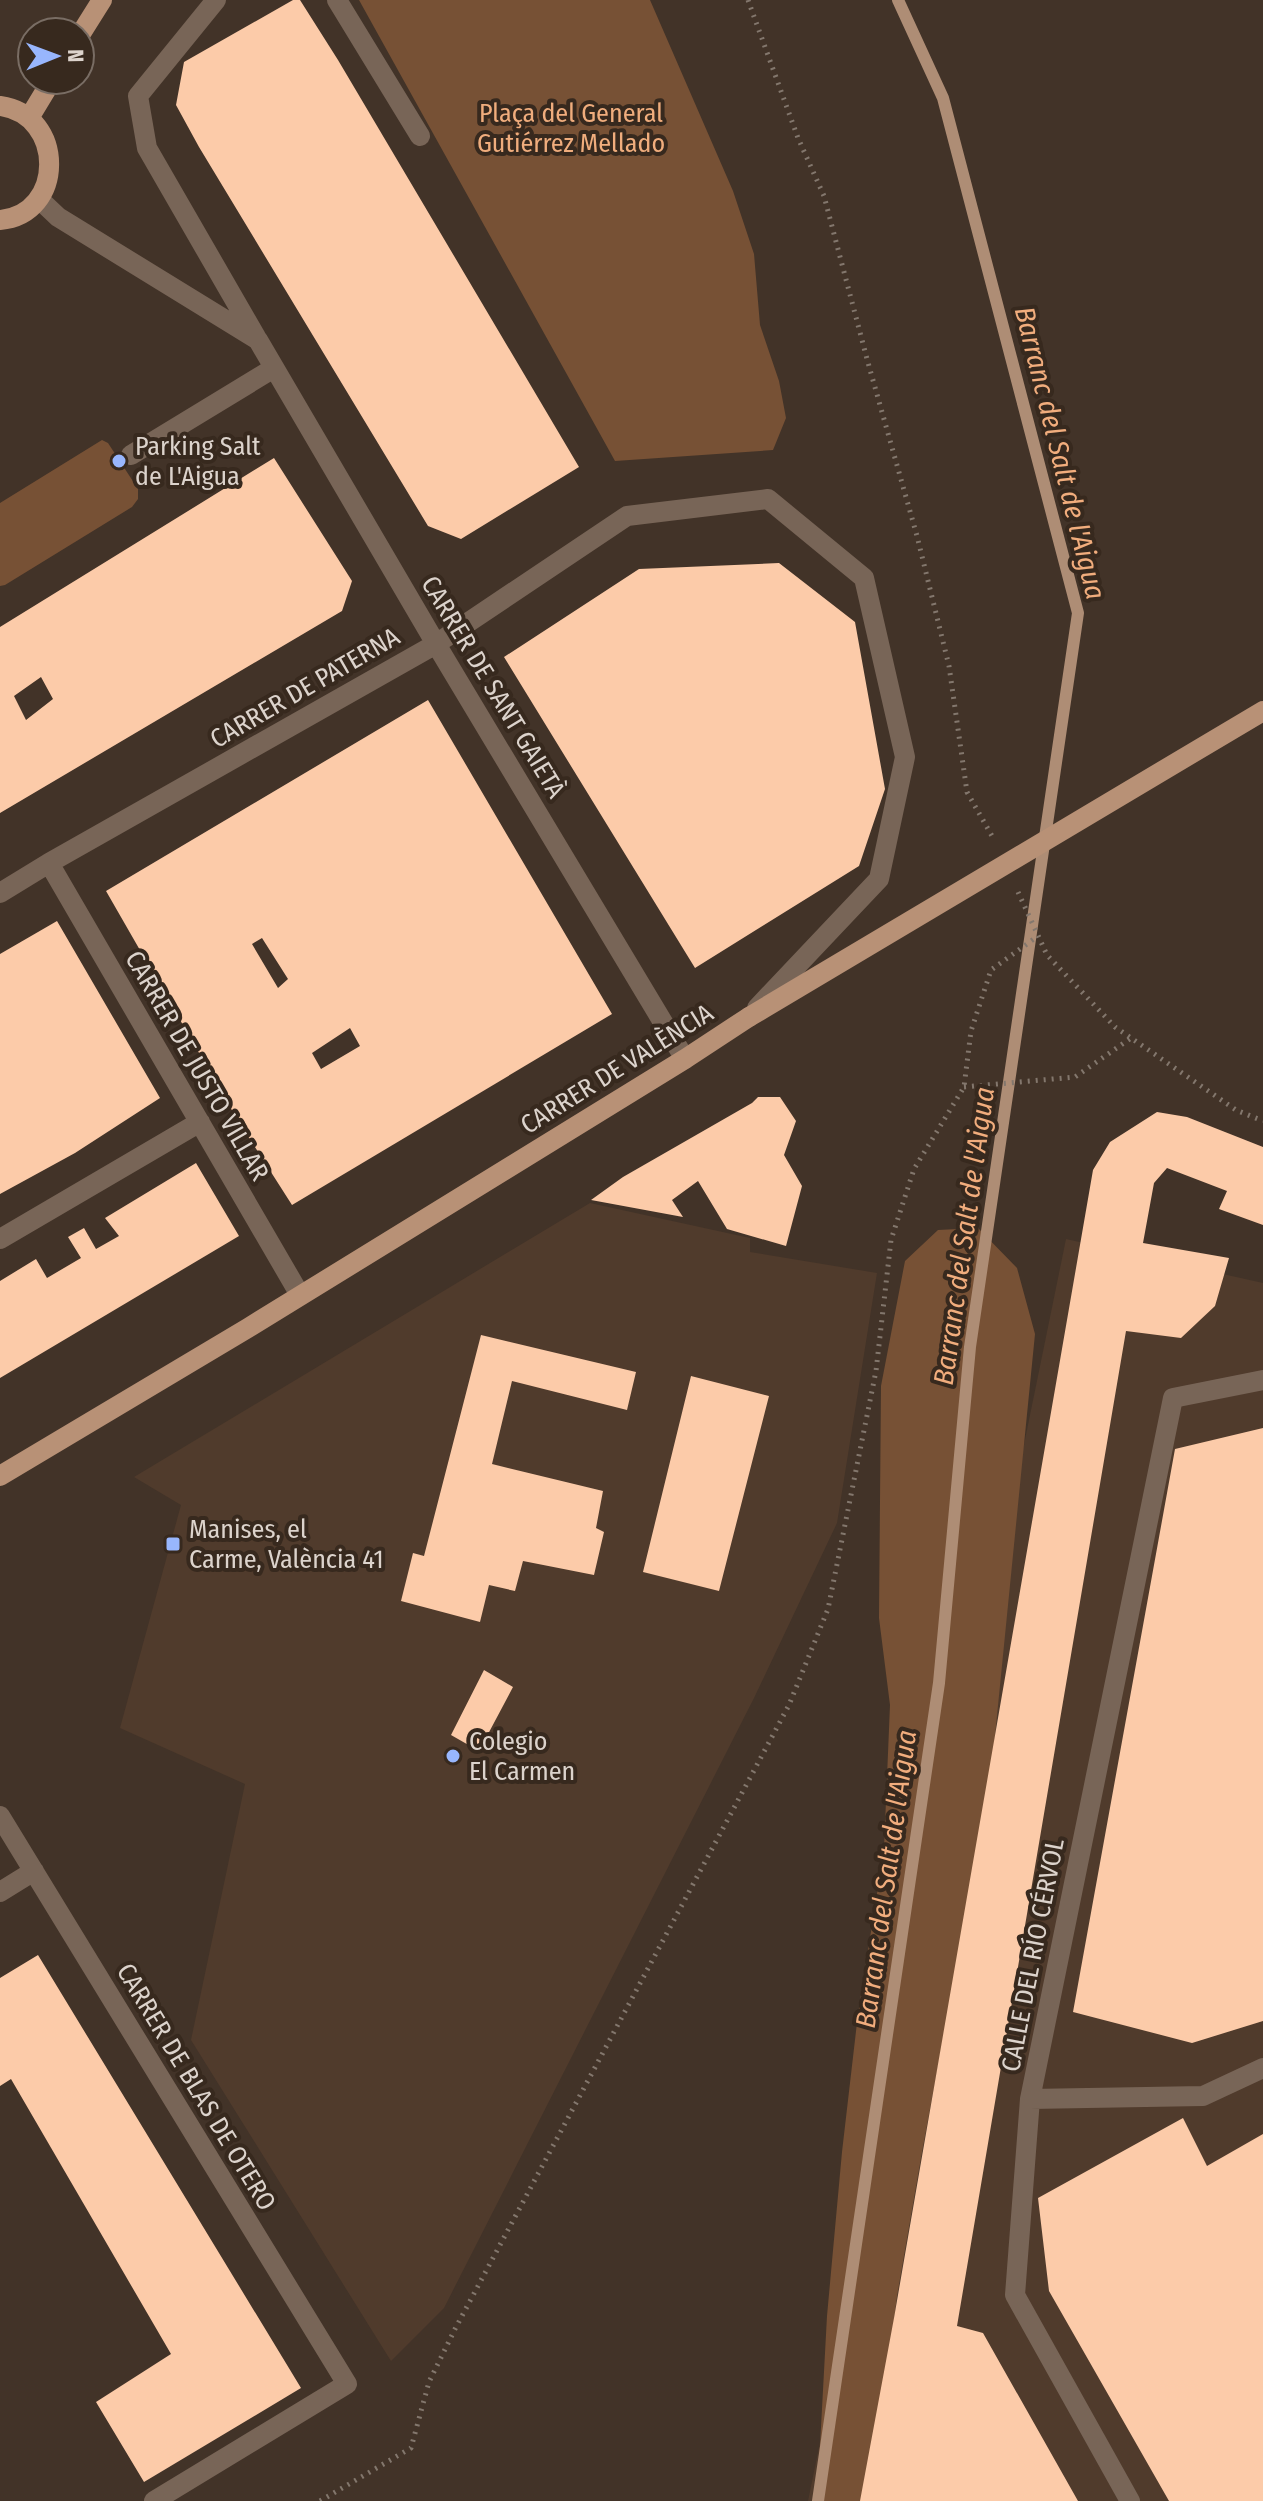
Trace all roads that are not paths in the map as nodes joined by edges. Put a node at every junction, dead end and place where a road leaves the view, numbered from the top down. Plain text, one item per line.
1 (216, 0) edge
2 (337, 0) edge
3 (42, 96) edge
4 (0, 106) edge
5 (29, 118) junction
6 (420, 136) dead end
7 (39, 199) junction
8 (0, 220) edge
9 (258, 340) junction
10 (274, 368) junction
11 (131, 455) dead end
12 (436, 644) junction
13 (1263, 711) edge
14 (49, 863) junction
15 (0, 893) edge
16 (749, 1017) junction
17 (685, 1059) junction
18 (200, 1122) junction
19 (0, 1239) edge
20 (300, 1295) junction
21 (1263, 1380) edge
22 (0, 1476) edge
23 (0, 1816) edge
24 (34, 1871) junction
25 (0, 1892) edge
26 (1263, 2068) edge
27 (1030, 2099) junction
28 (154, 2501) edge
29 (1130, 2501) edge

1 - 9 street, CARRER DE SANT GAIETÀ
2 - 6 street
3 - 5 main road
4 - 5 main road
5 - 7 main road
7 - 8 main road
7 - 9 street, CARRER DE SANT GAIETÀ
9 - 10 street, CARRER DE SANT GAIETÀ
10 - 11 street
10 - 12 street, CARRER DE SANT GAIETÀ
12 - 14 street, CARRER DE PATERNA
12 - 16 street, CARRER DE PATERNA
12 - 17 street, CARRER DE SANT GAIETÀ
13 - 16 main road, CARRER DE VALÈNCIA, bridge
14 - 15 street, CARRER DE PATERNA
14 - 18 street, CARRER DE JUSTO VILLAR
16 - 17 main road, CARRER DE VALÈNCIA
17 - 20 main road, CARRER DE VALÈNCIA
18 - 19 street
18 - 20 street, CARRER DE JUSTO VILLAR
20 - 22 main road, CARRER DE VALÈNCIA
21 - 27 street, CALLE DEL RÍO CÉRVOL
23 - 24 street, CARRER DE BLAS DE OTERO
24 - 25 street
24 - 28 street, CARRER DE BLAS DE OTERO
26 - 27 street
27 - 29 street, CALLE DEL RÍO CÉRVOL

